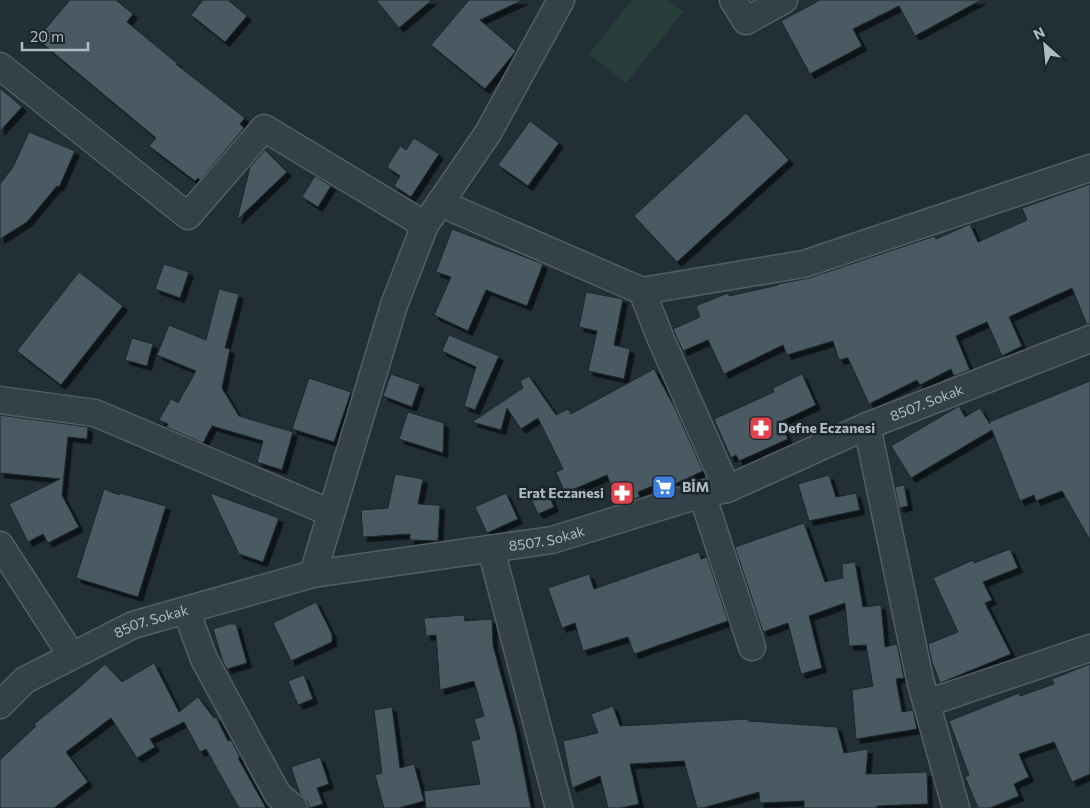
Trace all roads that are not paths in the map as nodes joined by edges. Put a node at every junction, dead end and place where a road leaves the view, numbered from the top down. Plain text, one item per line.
1 (560, 0) edge
2 (733, 0) edge
3 (784, 0) edge
4 (0, 66) edge
5 (1090, 168) edge
6 (440, 203) junction
7 (425, 225) junction
8 (642, 291) junction
9 (1090, 339) edge
10 (0, 400) edge
11 (867, 426) junction
12 (727, 489) junction
13 (702, 494) junction
14 (331, 514) junction
15 (0, 545) edge
16 (491, 549) junction
17 (313, 574) junction
18 (186, 610) junction
19 (752, 647) dead end
20 (1090, 648) edge
21 (72, 656) junction
22 (927, 703) junction
23 (0, 705) edge
24 (294, 808) edge
25 (559, 808) edge
26 (956, 808) edge

1 - 6 street
2 - 3 street
4 - 7 street
5 - 8 street
6 - 7 street
6 - 8 street
7 - 14 street
8 - 12 street
9 - 11 street, 8507. Sokak
10 - 14 street
11 - 12 street, 8507. Sokak
11 - 22 street
12 - 13 street, 8507. Sokak
13 - 16 street, 8507. Sokak
13 - 19 street
14 - 17 street
15 - 21 street
16 - 17 street, 8507. Sokak
16 - 25 street
17 - 18 street, 8507. Sokak
18 - 21 street, 8507. Sokak
18 - 24 street
20 - 22 street
21 - 23 street, 8507. Sokak
22 - 26 street

